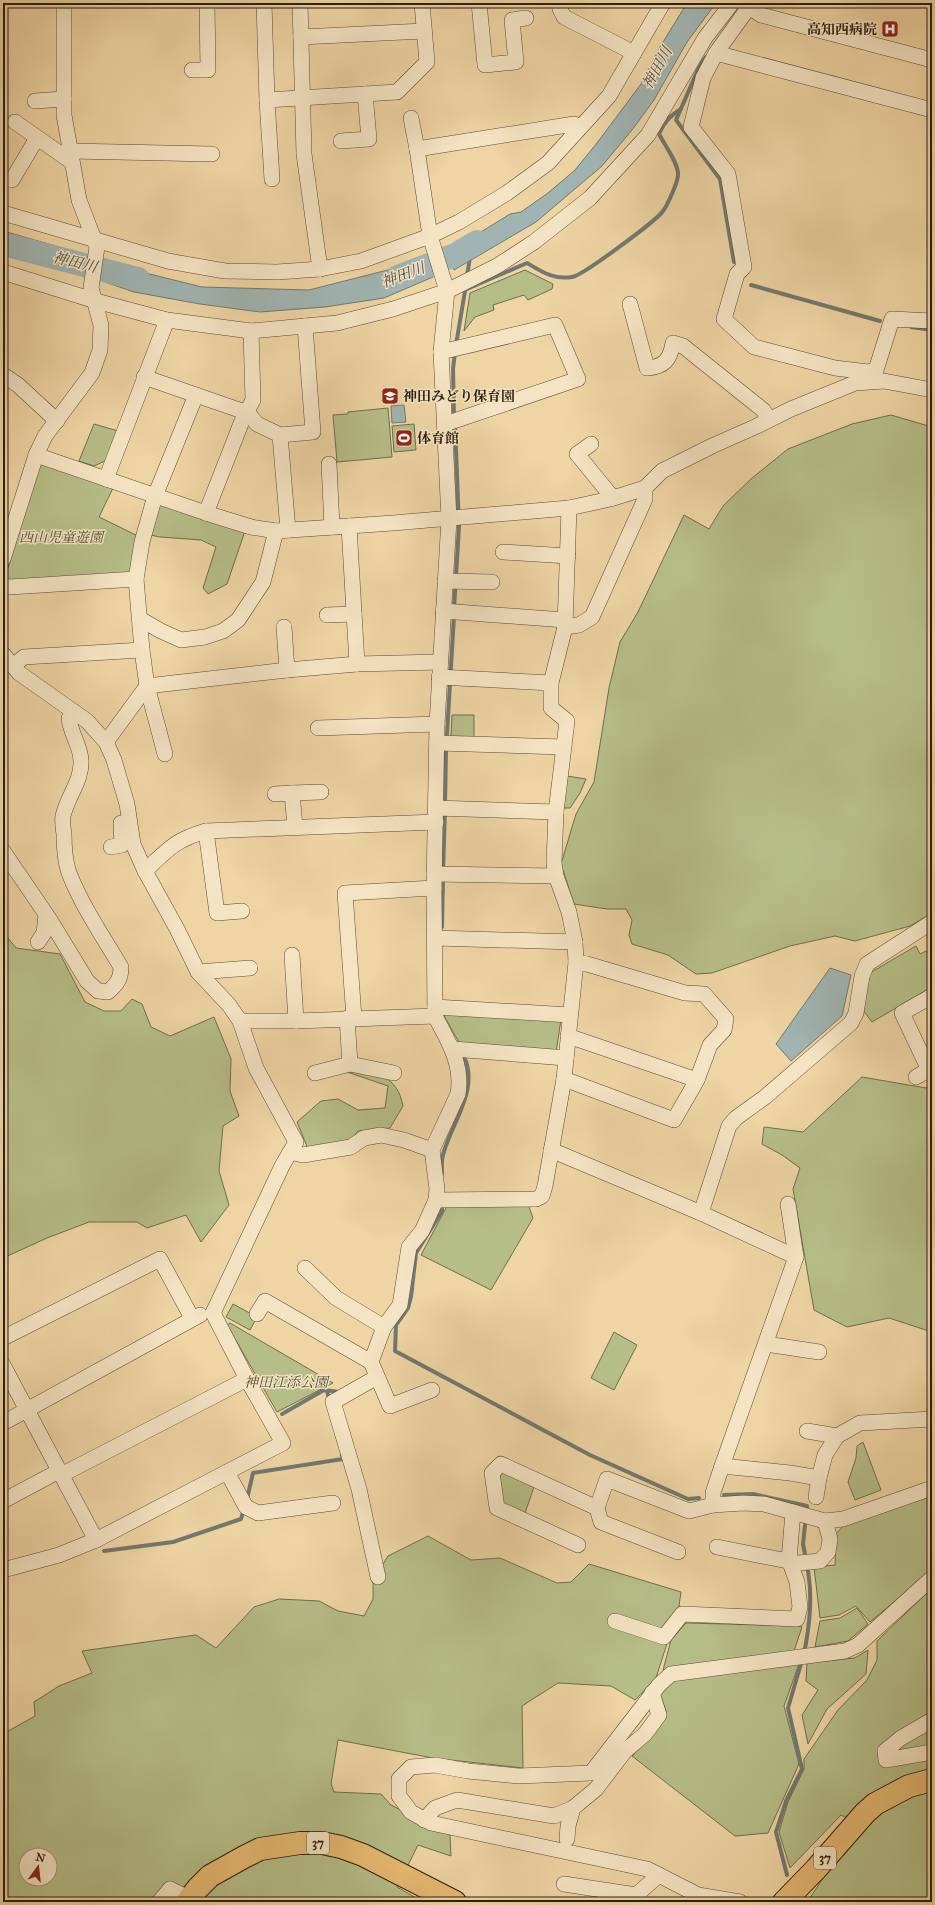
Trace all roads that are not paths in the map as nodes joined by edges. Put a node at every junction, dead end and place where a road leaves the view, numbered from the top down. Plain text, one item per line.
1 (64, 3) edge
2 (207, 3) edge
3 (264, 3) edge
4 (300, 3) edge
5 (422, 3) edge
6 (479, 3) edge
7 (663, 3) edge
8 (732, 3) edge
9 (561, 5) edge
10 (746, 5) edge
11 (526, 18) dead end
12 (424, 31) junction
13 (301, 37) junction
14 (634, 53) junction
15 (716, 53) junction
16 (932, 60) edge
17 (192, 70) dead end
18 (364, 94) junction
19 (64, 99) junction
20 (302, 99) junction
21 (267, 100) junction
22 (35, 101) dead end
23 (932, 110) edge
24 (411, 118) dead end
25 (15, 122) dead end
26 (580, 128) junction
27 (37, 138) junction
28 (342, 141) dead end
29 (418, 148) junction
30 (212, 154) dead end
31 (71, 157) junction
32 (272, 179) dead end
33 (12, 180) dead end
34 (3, 213) edge
35 (431, 239) junction
36 (96, 244) junction
37 (320, 269) junction
38 (3, 272) edge
39 (447, 289) junction
40 (94, 294) junction
41 (630, 304) dead end
42 (167, 320) junction
43 (932, 322) edge
44 (305, 326) junction
45 (251, 330) junction
46 (452, 350) junction
47 (3, 375) edge
48 (144, 377) junction
49 (932, 390) edge
50 (196, 395) junction
51 (248, 413) junction
52 (769, 419) junction
53 (57, 421) junction
54 (453, 422) junction
55 (280, 435) junction
56 (591, 444) dead end
57 (36, 455) junction
58 (329, 464) dead end
59 (106, 479) junction
60 (645, 488) junction
61 (155, 496) junction
62 (613, 498) junction
63 (569, 508) junction
64 (206, 513) junction
65 (455, 518) junction
66 (349, 526) junction
67 (332, 527) junction
68 (282, 531) junction
69 (503, 552) dead end
70 (3, 556) edge
71 (568, 556) junction
72 (136, 579) junction
73 (445, 581) junction
74 (492, 582) dead end
75 (3, 586) edge
76 (443, 611) junction
77 (354, 614) junction
78 (327, 615) dead end
79 (140, 618) junction
80 (565, 623) junction
81 (284, 627) dead end
82 (142, 650) junction
83 (3, 654) edge
84 (357, 664) junction
85 (13, 666) junction
86 (287, 670) junction
87 (440, 670) junction
88 (552, 683) junction
89 (147, 686) junction
90 (74, 712) junction
91 (437, 724) junction
92 (318, 728) dead end
93 (106, 742) junction
94 (437, 743) junction
95 (563, 747) junction
96 (165, 754) dead end
97 (321, 792) dead end
98 (292, 793) junction
99 (275, 794) dead end
100 (128, 811) junction
101 (556, 812) junction
102 (436, 815) junction
103 (295, 827) junction
104 (206, 831) junction
105 (111, 847) dead end
106 (3, 851) edge
107 (145, 871) junction
108 (556, 876) junction
109 (434, 881) junction
110 (242, 911) dead end
111 (46, 915) junction
112 (932, 922) edge
113 (435, 938) junction
114 (38, 942) dead end
115 (575, 942) junction
116 (292, 954) dead end
117 (576, 962) junction
118 (250, 968) dead end
119 (198, 972) junction
120 (932, 996) edge
121 (440, 1010) junction
122 (570, 1015) junction
123 (350, 1018) junction
124 (240, 1021) junction
125 (296, 1021) junction
126 (568, 1036) junction
127 (460, 1050) junction
128 (566, 1058) junction
129 (350, 1064) junction
130 (931, 1069) edge
131 (315, 1073) dead end
132 (394, 1073) dead end
133 (916, 1077) dead end
134 (564, 1078) junction
135 (697, 1080) junction
136 (432, 1150) junction
137 (551, 1150) junction
138 (290, 1152) junction
139 (436, 1200) junction
140 (788, 1204) dead end
141 (701, 1213) junction
142 (796, 1257) junction
143 (305, 1268) dead end
144 (213, 1313) junction
145 (257, 1314) dead end
146 (192, 1318) junction
147 (384, 1327) junction
148 (3, 1338) edge
149 (766, 1344) junction
150 (819, 1352) dead end
151 (371, 1362) junction
152 (3, 1365) edge
153 (377, 1377) junction
154 (247, 1379) junction
155 (432, 1390) dead end
156 (26, 1410) junction
157 (932, 1419) edge
158 (3, 1423) edge
159 (807, 1431) dead end
160 (837, 1436) junction
161 (722, 1466) junction
162 (227, 1472) junction
163 (60, 1473) junction
164 (818, 1478) junction
165 (932, 1488) edge
166 (816, 1497) dead end
167 (3, 1501) edge
168 (334, 1503) dead end
169 (712, 1505) junction
170 (597, 1508) junction
171 (793, 1512) junction
172 (825, 1520) junction
173 (96, 1540) junction
174 (578, 1545) dead end
175 (717, 1547) dead end
176 (678, 1552) dead end
177 (793, 1561) junction
178 (3, 1570) edge
179 (378, 1577) dead end
180 (932, 1578) edge
181 (615, 1621) dead end
182 (652, 1693) junction
183 (932, 1720) edge
184 (932, 1752) edge
185 (932, 1780) edge
186 (573, 1808) junction
187 (424, 1820) junction
188 (567, 1839) dead end
189 (659, 1875) junction
190 (564, 1884) dead end
191 (188, 1900) edge
192 (158, 1902) edge
193 (455, 1902) edge
194 (740, 1902) edge
195 (784, 1902) edge

1 - 19 street
2 - 17 street
3 - 21 street
4 - 13 street
5 - 12 street
6 - 11 street
7 - 14 street
8 - 39 street
9 - 14 street
10 - 15 street
10 - 16 street
12 - 13 street
12 - 18 street
13 - 20 street
14 - 26 street
15 - 23 street
15 - 43 street
18 - 20 street
18 - 28 street
19 - 22 street
19 - 31 street
20 - 21 street
20 - 37 street
21 - 32 street
24 - 29 street
25 - 27 street
26 - 29 street
26 - 35 street
27 - 31 street
27 - 33 street
29 - 35 street
30 - 31 street
31 - 36 street
34 - 36 street
35 - 37 street
35 - 39 street
36 - 37 street
36 - 40 street
38 - 40 street
39 - 44 street
39 - 46 street
40 - 42 street
40 - 53 street
41 - 52 street
42 - 45 street
42 - 48 street
44 - 45 street
44 - 55 street
45 - 51 street
46 - 54 street
46 - 54 street
47 - 53 street
48 - 50 street
48 - 59 street
49 - 52 street
50 - 51 street
50 - 61 street
51 - 55 street
51 - 64 street
52 - 60 street
53 - 57 street
54 - 65 street
55 - 68 street
56 - 62 street
57 - 59 street
57 - 70 street
58 - 67 street
59 - 61 street
60 - 62 street
60 - 80 street
61 - 64 street
61 - 72 street
62 - 63 street
63 - 65 street
63 - 71 street
64 - 68 street
65 - 66 street
65 - 73 street
66 - 67 street
66 - 77 street
67 - 68 street
68 - 79 street
69 - 71 street
71 - 80 street
72 - 75 street
72 - 79 street
73 - 74 street
73 - 76 street
76 - 80 street
76 - 87 street
77 - 78 street
77 - 84 street
79 - 82 street
80 - 88 street
81 - 86 street
82 - 85 street
82 - 89 street
83 - 85 street
84 - 86 street
84 - 87 street
85 - 90 street
86 - 89 street
87 - 88 street
87 - 91 street
88 - 95 street
89 - 93 street
89 - 96 street
90 - 93 street
90 - 111 street
91 - 92 street
91 - 94 street
93 - 100 street
94 - 95 street
94 - 102 street
95 - 101 street
97 - 98 street
98 - 99 street
98 - 103 street
100 - 105 street
100 - 107 street
101 - 102 street
101 - 108 street
102 - 103 street
102 - 109 street
103 - 104 street
104 - 107 street
104 - 110 street
106 - 111 street
107 - 119 street
108 - 109 street
108 - 115 street
109 - 113 street
109 - 123 street
111 - 114 street
112 - 141 street
113 - 115 street
113 - 121 street
115 - 117 street
116 - 125 street
117 - 122 street
117 - 135 street
118 - 119 street
119 - 124 street
120 - 130 street
121 - 122 street
121 - 123 street
121 - 127 street
122 - 126 street
123 - 125 street
123 - 129 street
124 - 125 street
124 - 138 street
126 - 128 street
126 - 135 street
127 - 128 street
127 - 136 street
128 - 134 street
129 - 131 street
129 - 132 street
130 - 133 street
134 - 135 street
134 - 137 street
136 - 138 street
136 - 139 street
137 - 139 street
137 - 141 street
138 - 144 street
139 - 147 street
140 - 142 street
141 - 142 street
142 - 149 street
143 - 147 street
144 - 146 street
144 - 154 street
145 - 151 street
146 - 148 street
146 - 156 street
147 - 151 street
149 - 150 street
149 - 161 street
151 - 153 street
152 - 156 street
153 - 155 street
153 - 179 street
154 - 162 street
154 - 163 street
156 - 158 street
156 - 163 street
157 - 160 street
159 - 160 street
160 - 164 street
161 - 164 street
161 - 169 street
162 - 168 street
162 - 173 street
163 - 167 street
163 - 173 street
164 - 166 street
165 - 172 street
169 - 170 street
169 - 171 street
170 - 174 street
170 - 176 street
171 - 172 street
171 - 177 street
172 - 177 street
173 - 178 street
175 - 177 street
177 - 181 street
180 - 182 street
182 - 186 street
182 - 187 street
183 - 184 street
185 - 195 main road, 37
186 - 187 street
186 - 188 street
187 - 189 street
189 - 190 street
189 - 194 street
191 - 192 street
191 - 193 main road, 37

